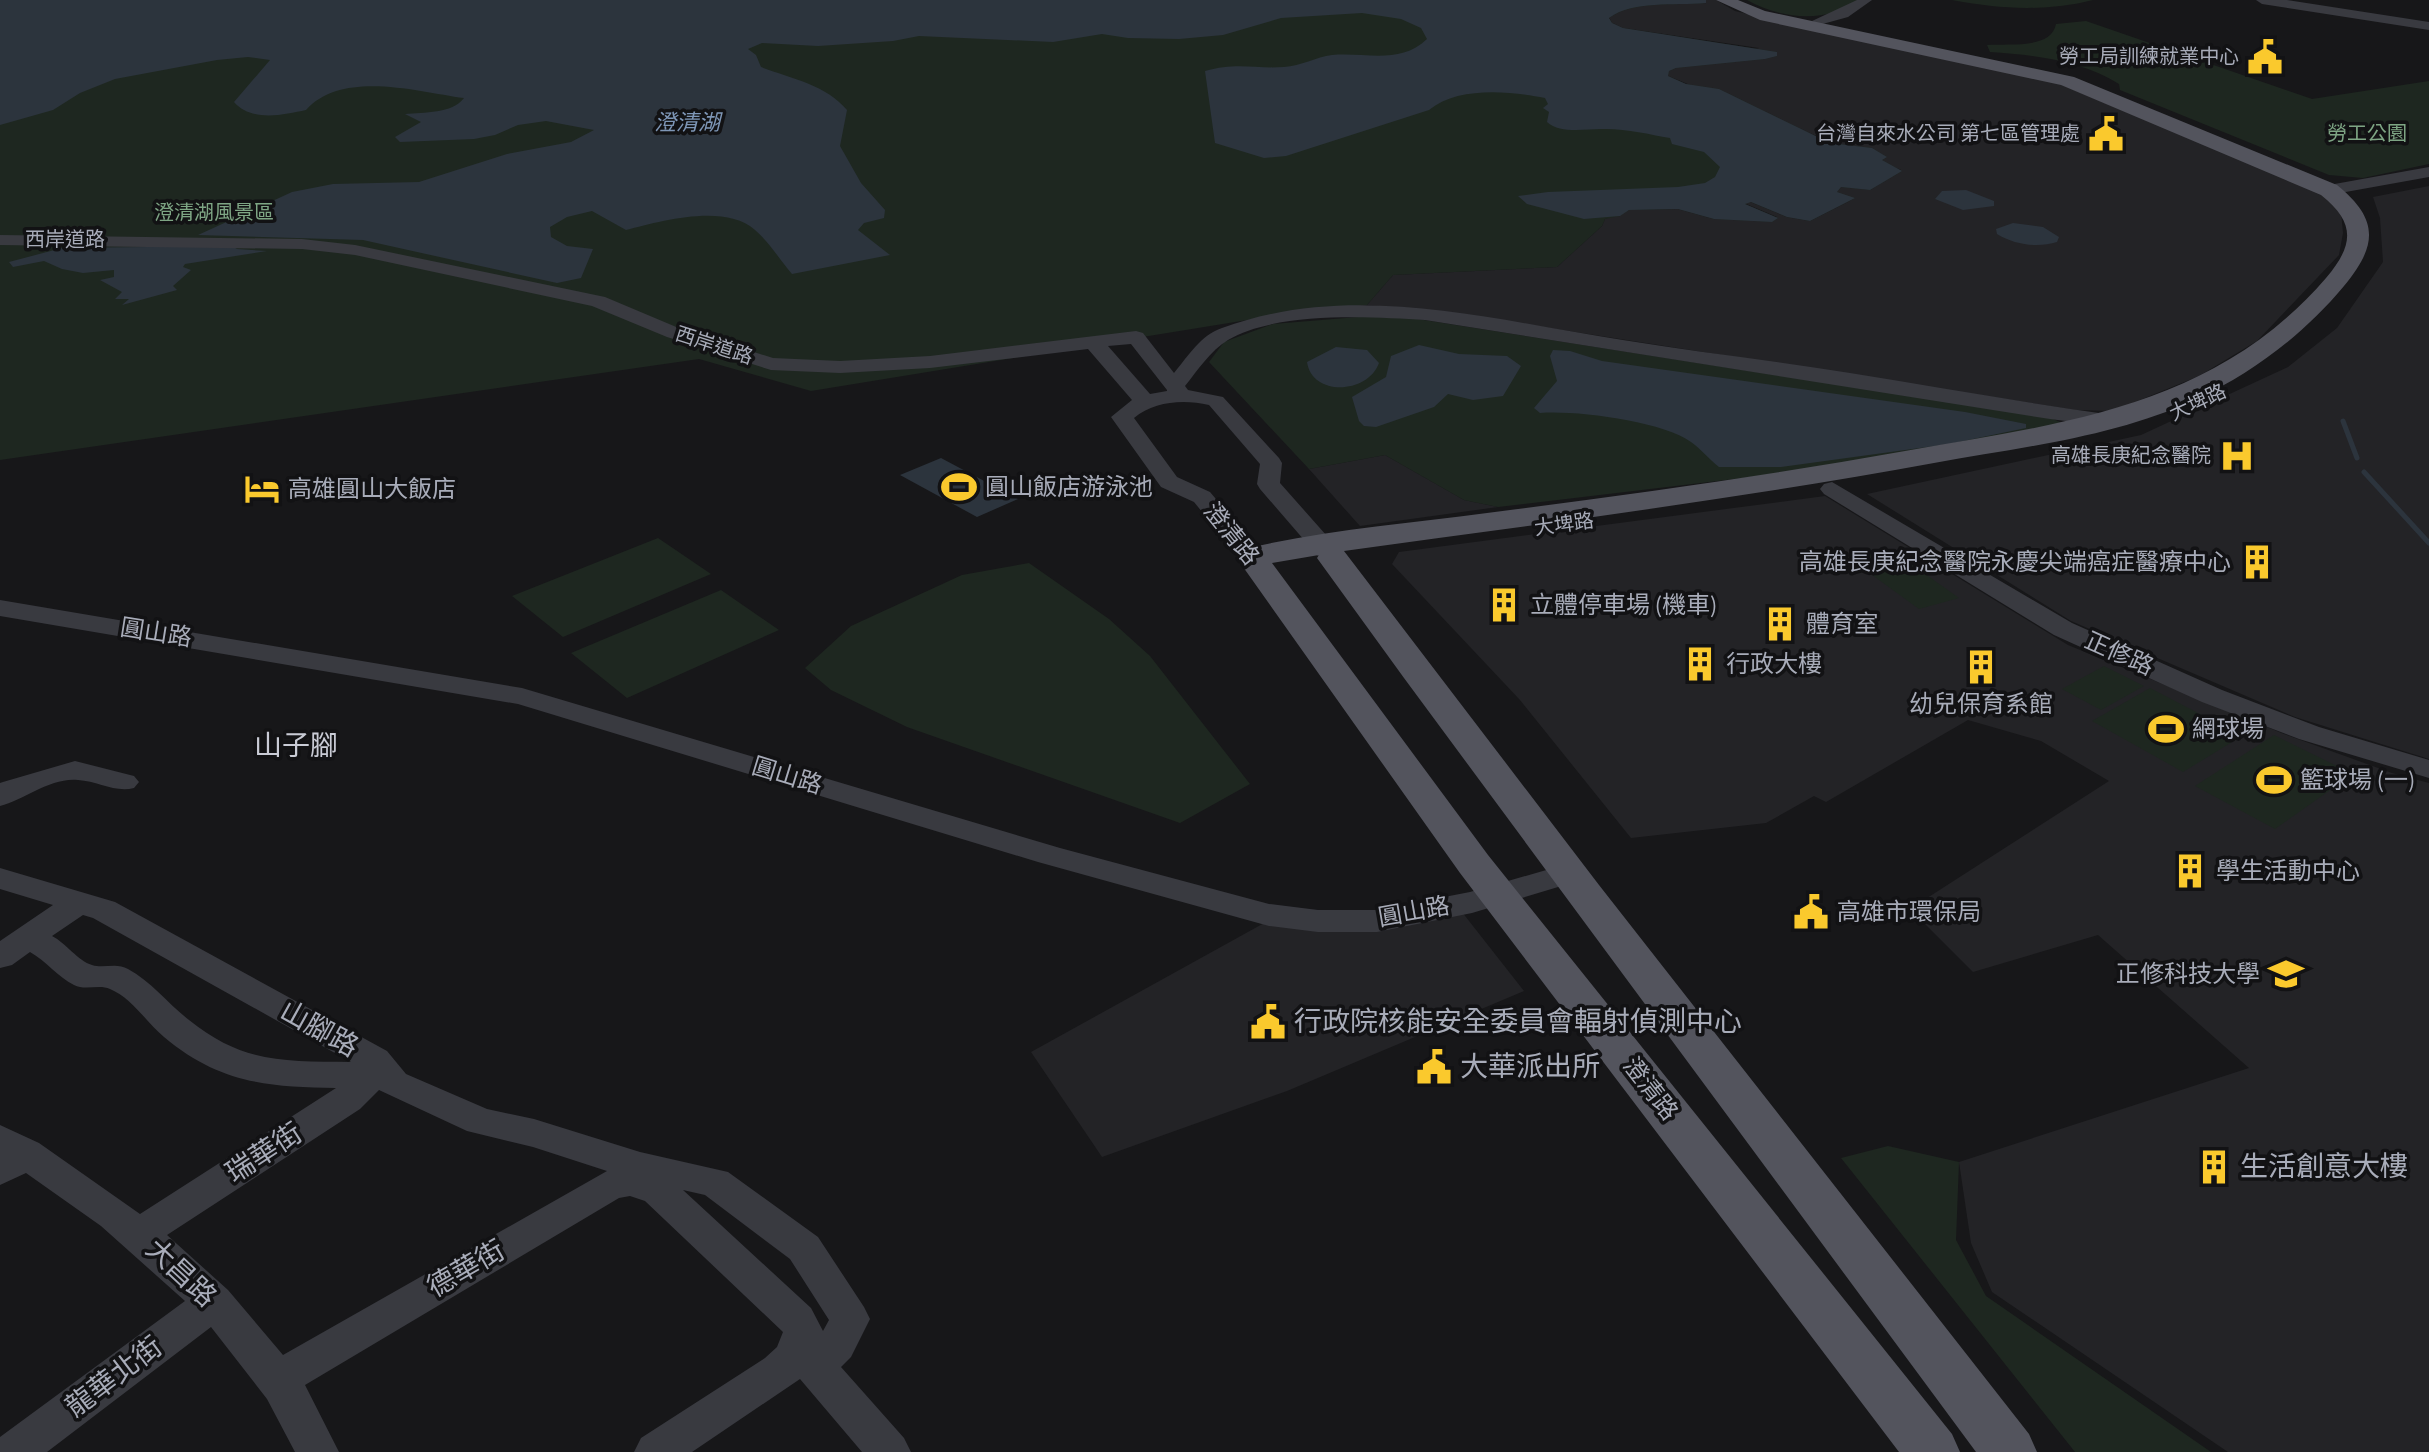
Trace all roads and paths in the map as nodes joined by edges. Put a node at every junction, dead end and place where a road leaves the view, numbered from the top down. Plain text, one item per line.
1 (1724, 0) edge
2 (1739, 0) edge
3 (1866, 0) edge
4 (2262, 0) edge
5 (1819, 21) junction
6 (2429, 26) edge
7 (2429, 172) edge
8 (2338, 189) junction
9 (0, 240) edge
10 (1094, 343) junction
11 (1178, 391) junction
12 (1145, 402) junction
13 (2113, 421) junction
14 (1832, 489) junction
15 (1328, 551) junction
16 (1257, 564) junction
17 (0, 608) edge
18 (2429, 769) edge
19 (124, 782) dead end
20 (4, 791) edge
21 (1567, 874) junction
22 (0, 878) edge
23 (1498, 894) junction
24 (81, 901) junction
25 (14, 948) edge
26 (373, 1068) junction
27 (9, 1154) edge
28 (650, 1179) junction
29 (139, 1234) junction
30 (214, 1302) junction
31 (807, 1357) junction
32 (278, 1379) junction
33 (14, 1452) edge
34 (317, 1452) edge
35 (656, 1452) edge
36 (889, 1452) edge
37 (1932, 1452) edge
38 (2009, 1452) edge

1 - 8 main road, 大埤路
2 - 5 main road, 大埤路
3 - 5 street
4 - 6 street
5 - 8 main road, 大埤路
7 - 8 street
8 - 13 main road, 大埤路
8 - 14 main road, 大埤路
9 - 10 street, 西岸道路
10 - 11 street, 西岸道路
10 - 12 street
11 - 12 street
11 - 13 street, 大埤路
11 - 15 street
12 - 16 street, 澄清路
13 - 15 main road, 大埤路
14 - 15 main road, 大埤路
14 - 18 street, 正修路
15 - 16 main road, 大埤路
15 - 21 main road
16 - 23 main road, 澄清路
17 - 23 street, 圓山路
19 - 20 street
21 - 23 street, 圓山路
21 - 38 main road
22 - 24 street, 山腳路
23 - 37 main road, 澄清路
24 - 25 street
24 - 26 street, 山腳路
25 - 26 street
26 - 28 street, 山腳路
26 - 29 street, 瑞華街
27 - 29 street, 大昌路
28 - 31 street, 山腳路
28 - 31 street, 山腳路
28 - 32 street, 德華街
29 - 30 street, 大昌路
30 - 32 street, 大昌路
30 - 33 street, 龍華北街
31 - 35 street
31 - 36 street, 山腳路
32 - 34 street, 大昌路

